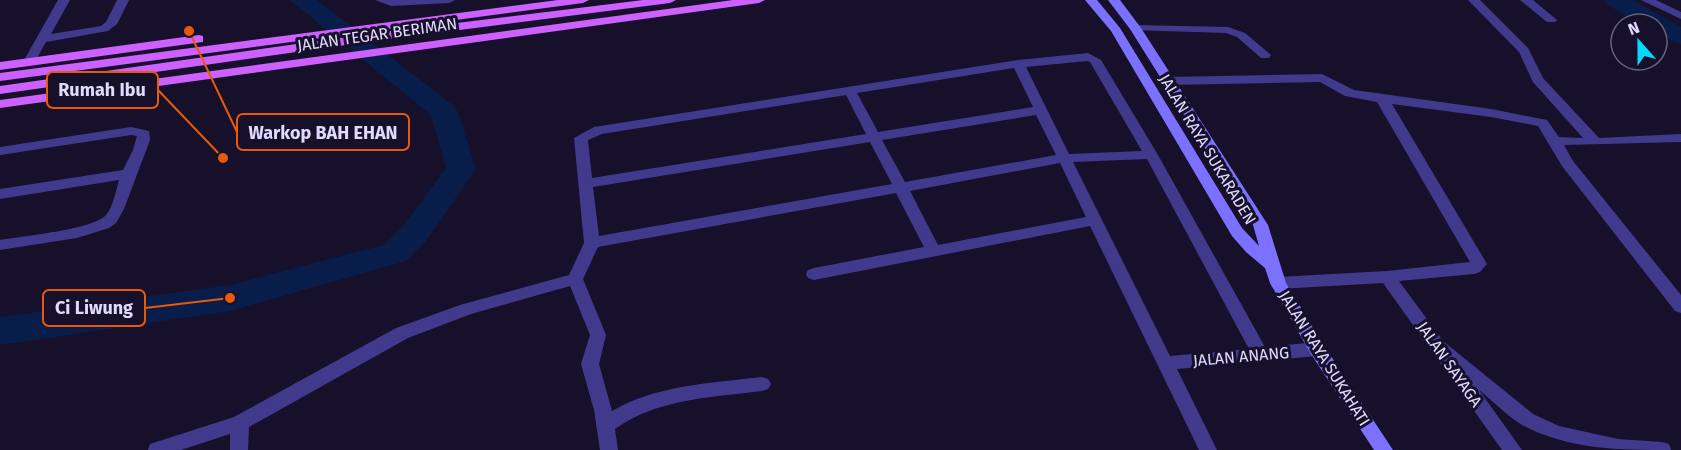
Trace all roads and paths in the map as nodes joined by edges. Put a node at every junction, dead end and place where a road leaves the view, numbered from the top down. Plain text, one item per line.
1 (64, 0) edge
2 (123, 0) edge
3 (381, 0) edge
4 (449, 0) edge
5 (500, 0) edge
6 (583, 0) edge
7 (670, 0) edge
8 (759, 0) edge
9 (1091, 0) edge
10 (1114, 0) edge
11 (1474, 0) edge
12 (1526, 0) edge
13 (1647, 0) edge
14 (1664, 0) edge
15 (1680, 13) edge
16 (484, 18) junction
17 (1551, 20) dead end
18 (1135, 28) junction
19 (256, 37) junction
20 (42, 39) junction
21 (1265, 54) dead end
22 (29, 62) junction
23 (1018, 64) junction
24 (0, 66) edge
25 (0, 77) edge
26 (1169, 81) junction
27 (0, 90) edge
28 (850, 91) junction
29 (1382, 99) junction
30 (0, 104) edge
31 (1041, 110) junction
32 (874, 137) junction
33 (1681, 138) edge
34 (1555, 141) junction
35 (1595, 142) junction
36 (0, 151) edge
37 (1151, 155) junction
38 (1065, 158) junction
39 (129, 174) junction
40 (587, 183) junction
41 (901, 188) junction
42 (0, 194) edge
43 (1244, 199) junction
44 (1218, 201) junction
45 (1095, 220) junction
46 (592, 243) junction
47 (0, 244) edge
48 (934, 250) junction
49 (1271, 264) junction
50 (814, 274) dead end
51 (1387, 277) junction
52 (575, 279) junction
53 (1278, 283) junction
54 (1681, 307) edge
55 (1440, 347) junction
56 (1317, 350) junction
57 (1260, 353) junction
58 (1166, 363) junction
59 (762, 384) dead end
60 (240, 423) junction
61 (606, 426) junction
62 (157, 450) edge
63 (239, 450) edge
64 (609, 450) edge
65 (1208, 450) edge
66 (1384, 450) edge
67 (1513, 450) edge
68 (1662, 450) edge

1 - 20 street
2 - 20 street
3 - 4 street
5 - 16 main road, JALAN TEGAR BERIMAN
6 - 16 main road, JALAN TEGAR BERIMAN
7 - 16 main road, JALAN TEGAR BERIMAN
8 - 16 main road, JALAN TEGAR BERIMAN
9 - 44 main road, JALAN RAYA SUKARADEN
10 - 18 main road, JALAN RAYA SUKARADEN
11 - 35 street
12 - 17 street
13 - 15 street
14 - 15 street
16 - 19 main road, JALAN TEGAR BERIMAN
16 - 27 main road, JALAN TEGAR BERIMAN
16 - 30 main road, JALAN TEGAR BERIMAN
18 - 21 street
18 - 26 main road, JALAN RAYA SUKARADEN
19 - 22 main road, JALAN TEGAR BERIMAN
19 - 25 main road, JALAN TEGAR BERIMAN
20 - 22 street
22 - 24 main road, JALAN TEGAR BERIMAN
23 - 28 street
23 - 31 street
23 - 37 street
26 - 29 street
26 - 43 main road, JALAN RAYA SUKARADEN
28 - 32 street
28 - 40 street
29 - 34 street
29 - 51 street
31 - 32 street
31 - 38 street
32 - 40 street
32 - 41 street
33 - 35 street
34 - 35 street
34 - 54 street
36 - 39 street
37 - 38 street
37 - 57 street
38 - 41 street
38 - 45 street
39 - 42 street
39 - 47 street
40 - 46 street
41 - 46 street
41 - 48 street
43 - 44 main road
43 - 49 main road, JALAN RAYA SUKARADEN
44 - 49 main road, JALAN RAYA SUKARADEN
45 - 48 street
45 - 58 street
46 - 52 street
48 - 50 street
49 - 53 main road, JALAN RAYA SUKAHATI
51 - 53 street
51 - 55 street, JALAN SAYAGA
52 - 60 street
52 - 61 street
53 - 56 main road, JALAN RAYA SUKAHATI
55 - 67 street, JALAN SAYAGA
55 - 68 street
56 - 57 street, JALAN ANANG
56 - 66 main road, JALAN RAYA SUKAHATI
57 - 58 street, JALAN ANANG
58 - 65 street
59 - 61 street
60 - 62 street
60 - 63 street
61 - 64 street

